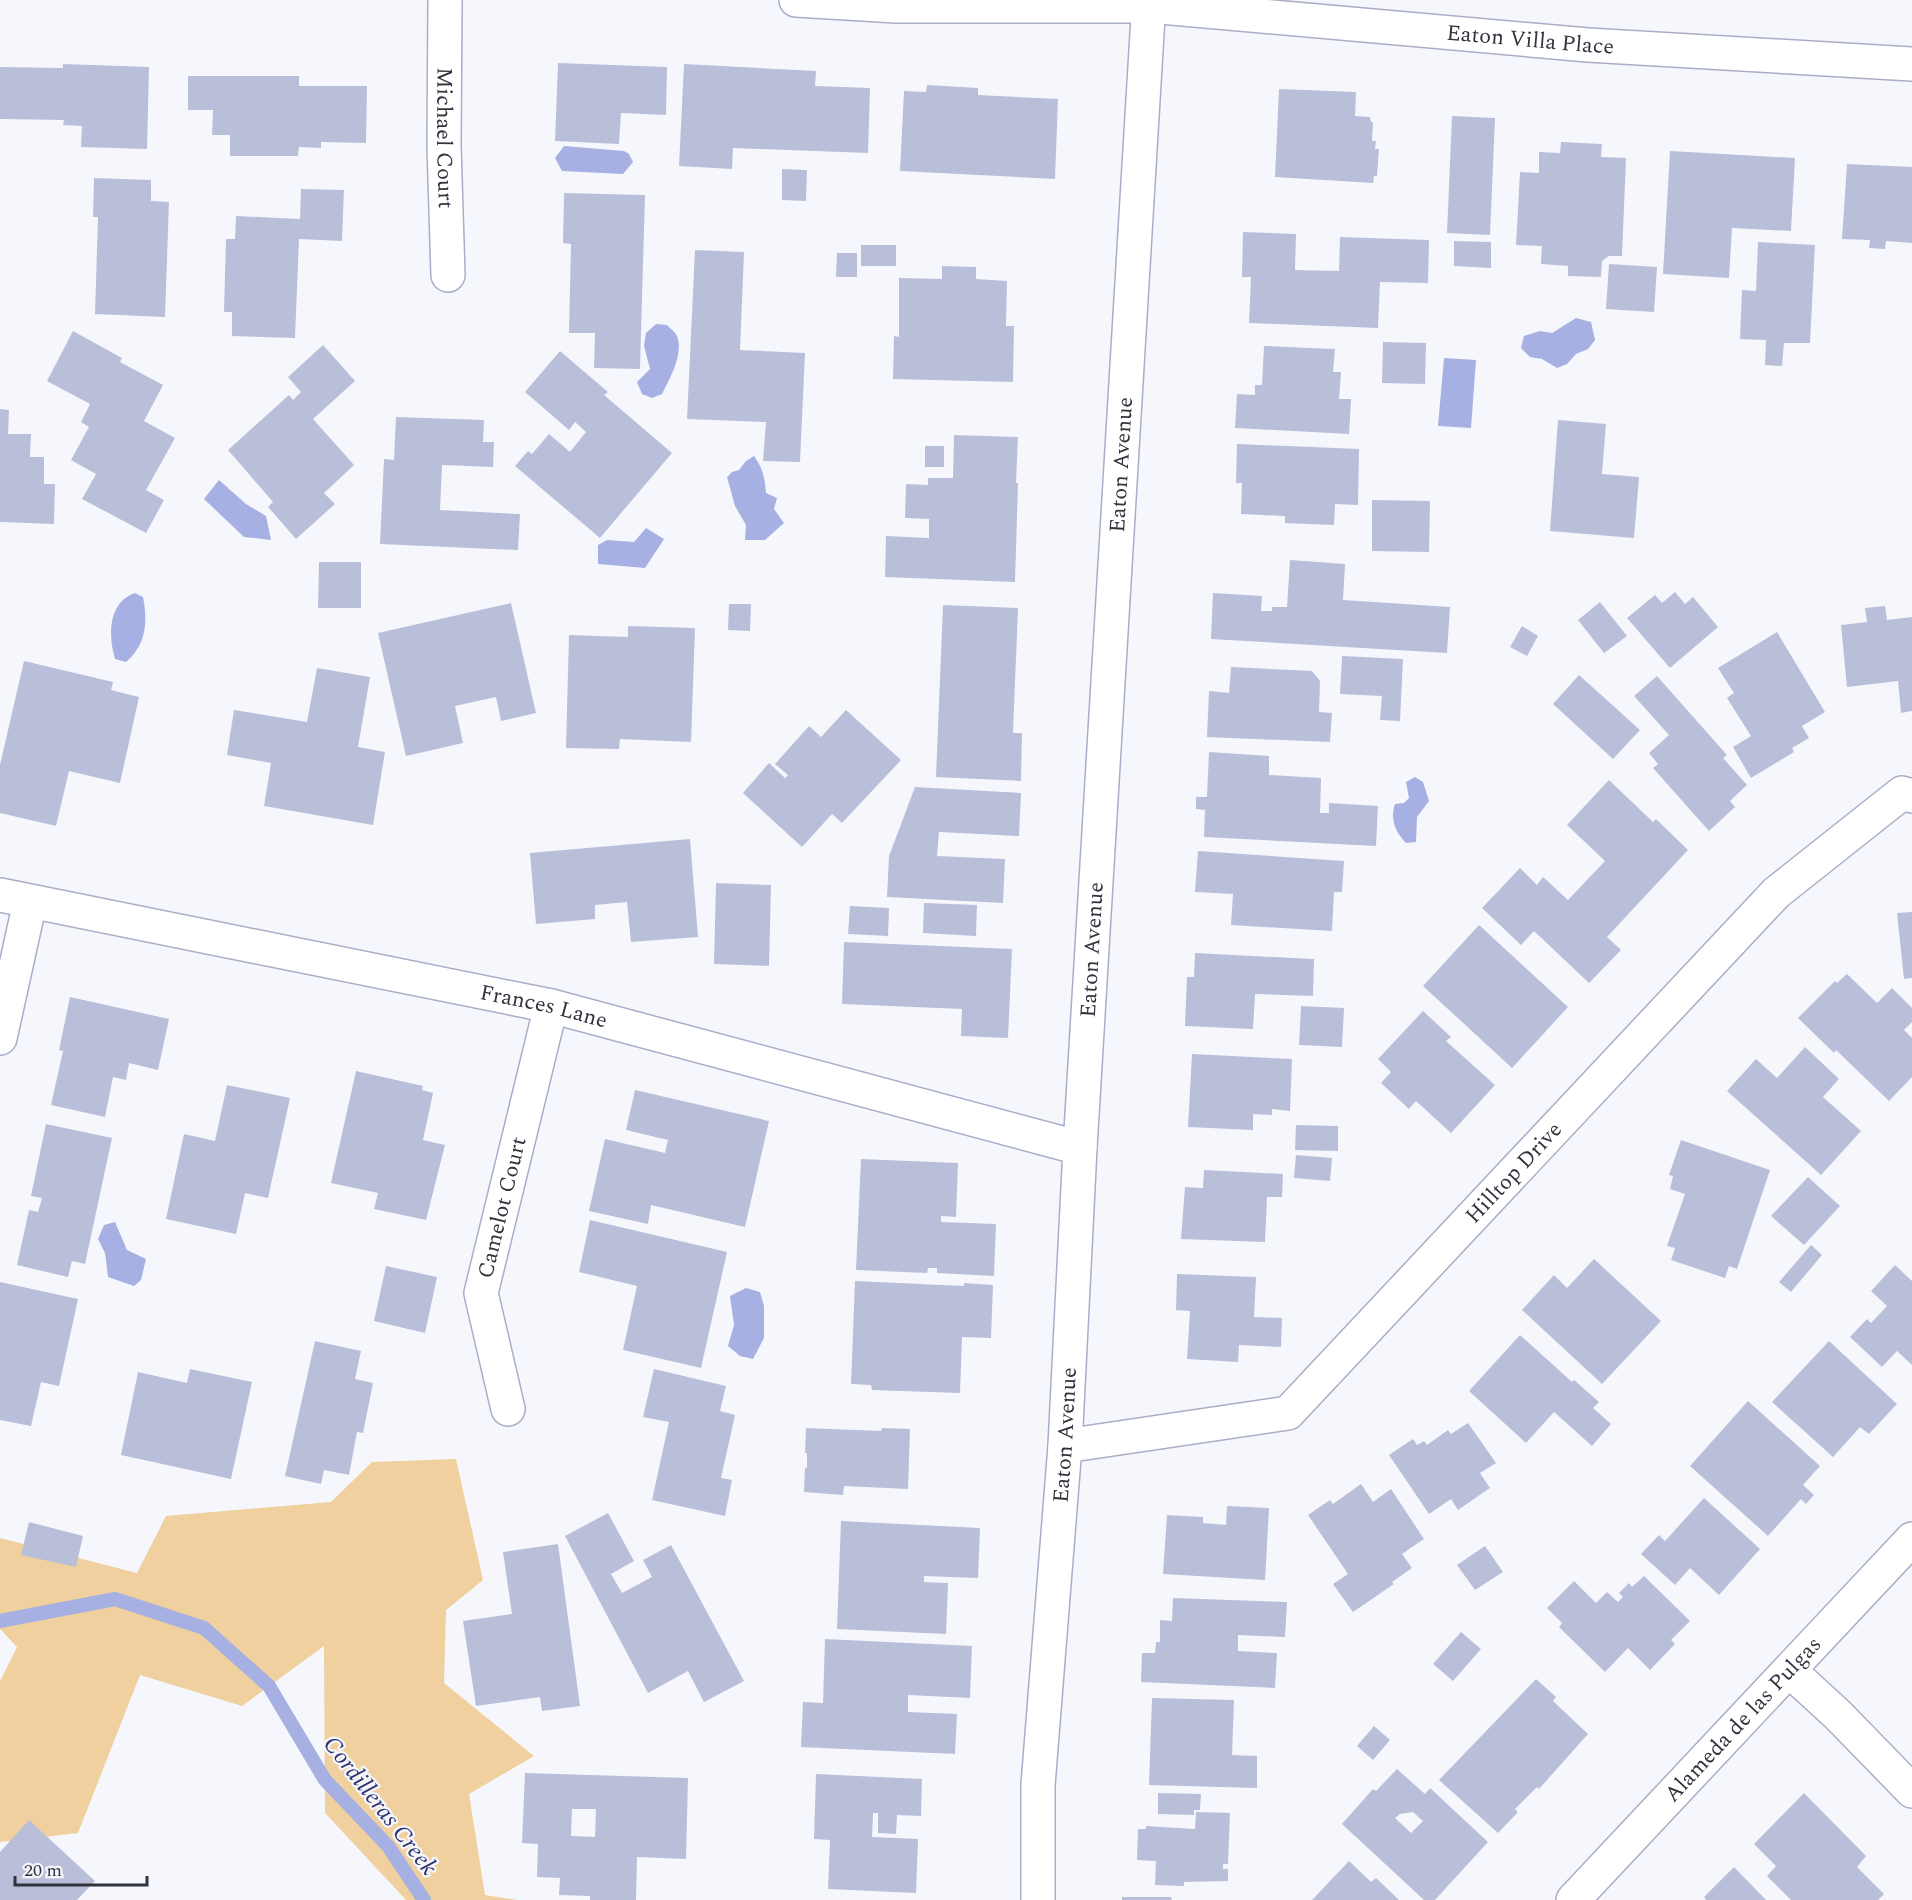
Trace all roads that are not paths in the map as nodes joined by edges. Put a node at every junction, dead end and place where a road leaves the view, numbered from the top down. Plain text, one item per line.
1 (445, 0) edge
2 (796, 0) edge
3 (1149, 3) edge
4 (1912, 64) edge
5 (448, 275) dead end
6 (1912, 796) edge
7 (15, 898) edge
8 (551, 1006) junction
9 (0, 1038) edge
10 (1080, 1148) junction
11 (508, 1409) dead end
12 (1065, 1446) junction
13 (1912, 1539) edge
14 (1790, 1671) junction
15 (1912, 1791) edge
16 (1038, 1900) edge
17 (1574, 1900) edge

1 - 5 street, Michael Court
2 - 3 street, Eaton Villa Place
3 - 4 street, Eaton Villa Place
3 - 10 street, Eaton Avenue
6 - 12 street, Hilltop Drive
7 - 8 street, Frances Lane
7 - 9 street
8 - 10 street, Frances Lane
8 - 11 street, Camelot Court
10 - 12 street, Eaton Avenue
12 - 16 street, Eaton Avenue
13 - 14 street, Alameda de las Pulgas
14 - 15 street
14 - 17 street, Alameda de las Pulgas

